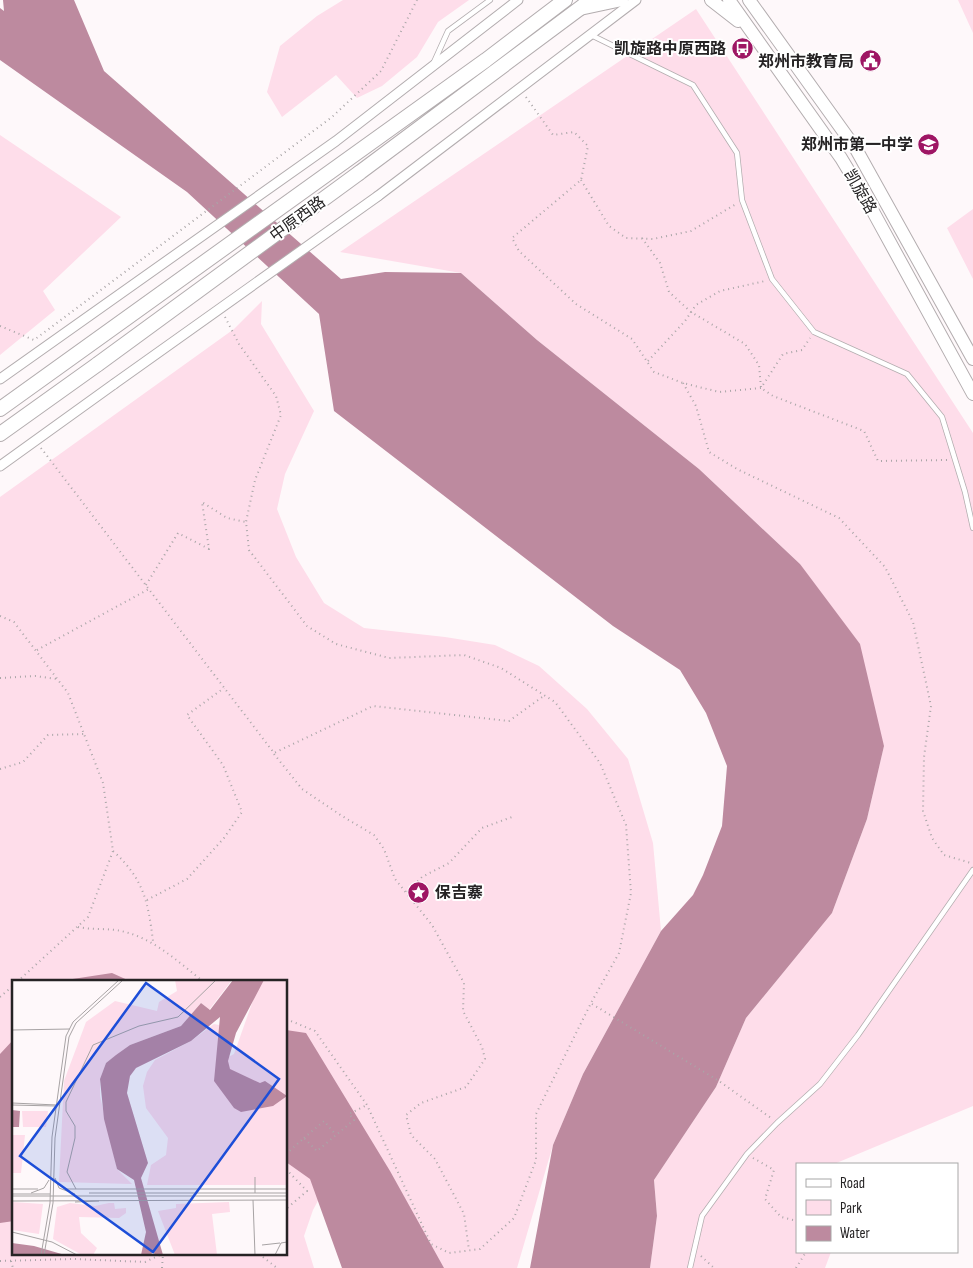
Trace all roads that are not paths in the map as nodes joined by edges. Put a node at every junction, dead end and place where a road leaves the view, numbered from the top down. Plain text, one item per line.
1 (490, 0) edge
2 (518, 0) edge
3 (565, 0) edge
4 (591, 0) edge
5 (622, 0) edge
6 (636, 0) edge
7 (711, 0) edge
8 (729, 0) edge
9 (749, 0) edge
10 (756, 0) edge
11 (580, 9) junction
12 (766, 23) junction
13 (752, 33) junction
14 (590, 35) junction
15 (432, 66) junction
16 (973, 360) edge
17 (966, 375) edge
18 (0, 379) edge
19 (973, 394) edge
20 (0, 409) edge
21 (0, 434) edge
22 (0, 466) edge
23 (973, 528) edge
24 (973, 870) edge
25 (690, 1268) edge

1 - 15 lane
2 - 15 street
3 - 20 main road, 中原西路
4 - 11 main road, 中原西路
5 - 11 main road
6 - 14 street
7 - 13 main road
8 - 13 main road, 凯旋路
9 - 12 main road, 凯旋路
10 - 12 main road
11 - 21 main road, 中原西路, bridge
12 - 16 main road, 凯旋路
13 - 17 main road, 凯旋路
14 - 22 street, bridge
14 - 23 lane
15 - 18 street
16 - 17 main road
17 - 19 main road, 凯旋路
24 - 25 lane

